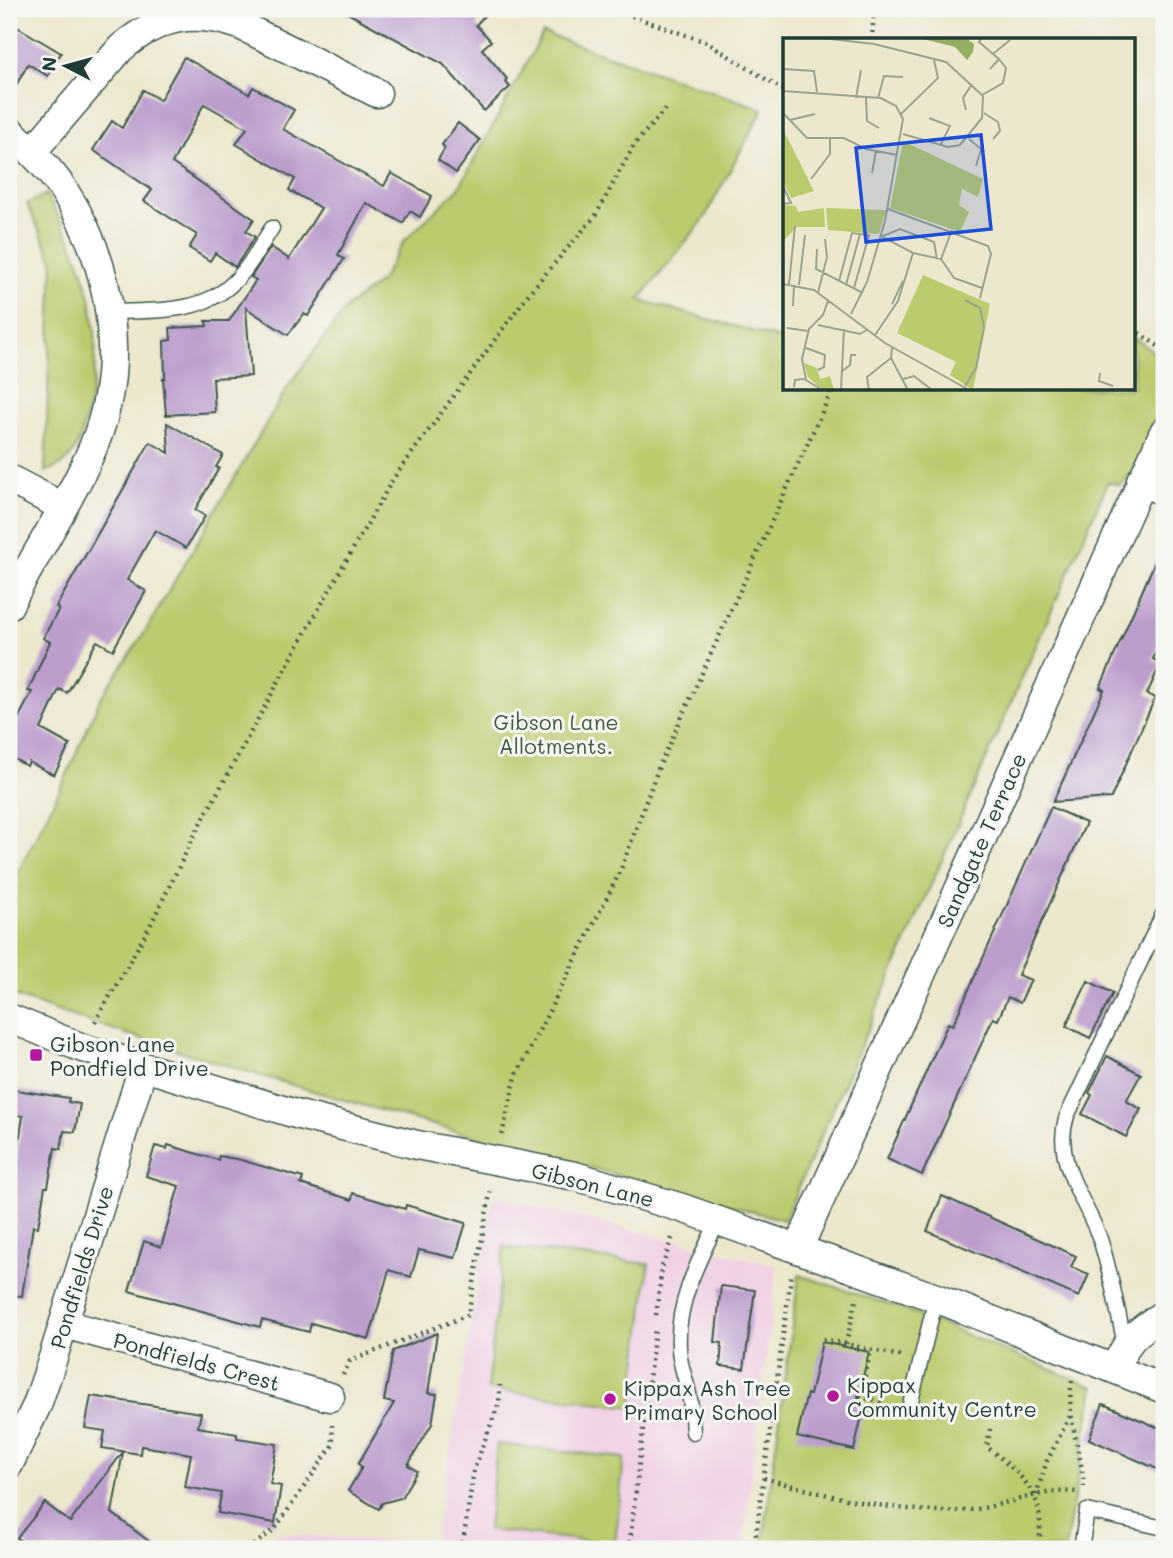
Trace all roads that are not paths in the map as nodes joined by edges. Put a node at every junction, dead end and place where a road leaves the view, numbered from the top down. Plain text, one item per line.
1 (377, 93) dead end
2 (9, 130) edge
3 (32, 152) junction
4 (272, 228) dead end
5 (110, 312) junction
6 (1164, 432) edge
7 (9, 479) edge
8 (1153, 486) edge
9 (63, 507) junction
10 (9, 606) edge
11 (1164, 912) edge
12 (9, 1018) edge
13 (142, 1067) junction
14 (719, 1220) junction
15 (798, 1248) junction
16 (936, 1298) junction
17 (1164, 1314) edge
18 (64, 1324) junction
19 (1120, 1357) junction
20 (1164, 1389) edge
21 (330, 1397) road end
22 (909, 1409) dead end
23 (693, 1432) dead end
24 (9, 1464) edge
25 (1164, 1528) edge
26 (1081, 1549) edge

1 - 3 street
2 - 3 street
3 - 5 street
4 - 5 lane
5 - 9 street
6 - 8 street, Sandgate Terrace
7 - 9 street
8 - 15 street, Sandgate Terrace
9 - 10 street
11 - 19 lane
12 - 13 street, Gibson Lane
13 - 14 street, Gibson Lane
13 - 18 street, Pondfields Drive
14 - 15 street, Gibson Lane
14 - 23 lane
15 - 16 street, Gibson Lane
16 - 19 street, Gibson Lane
16 - 22 lane
17 - 19 street
18 - 21 street, Pondfields Crest
18 - 24 street, Pondfields Drive
19 - 20 street, Gibson Lane
25 - 26 lane

